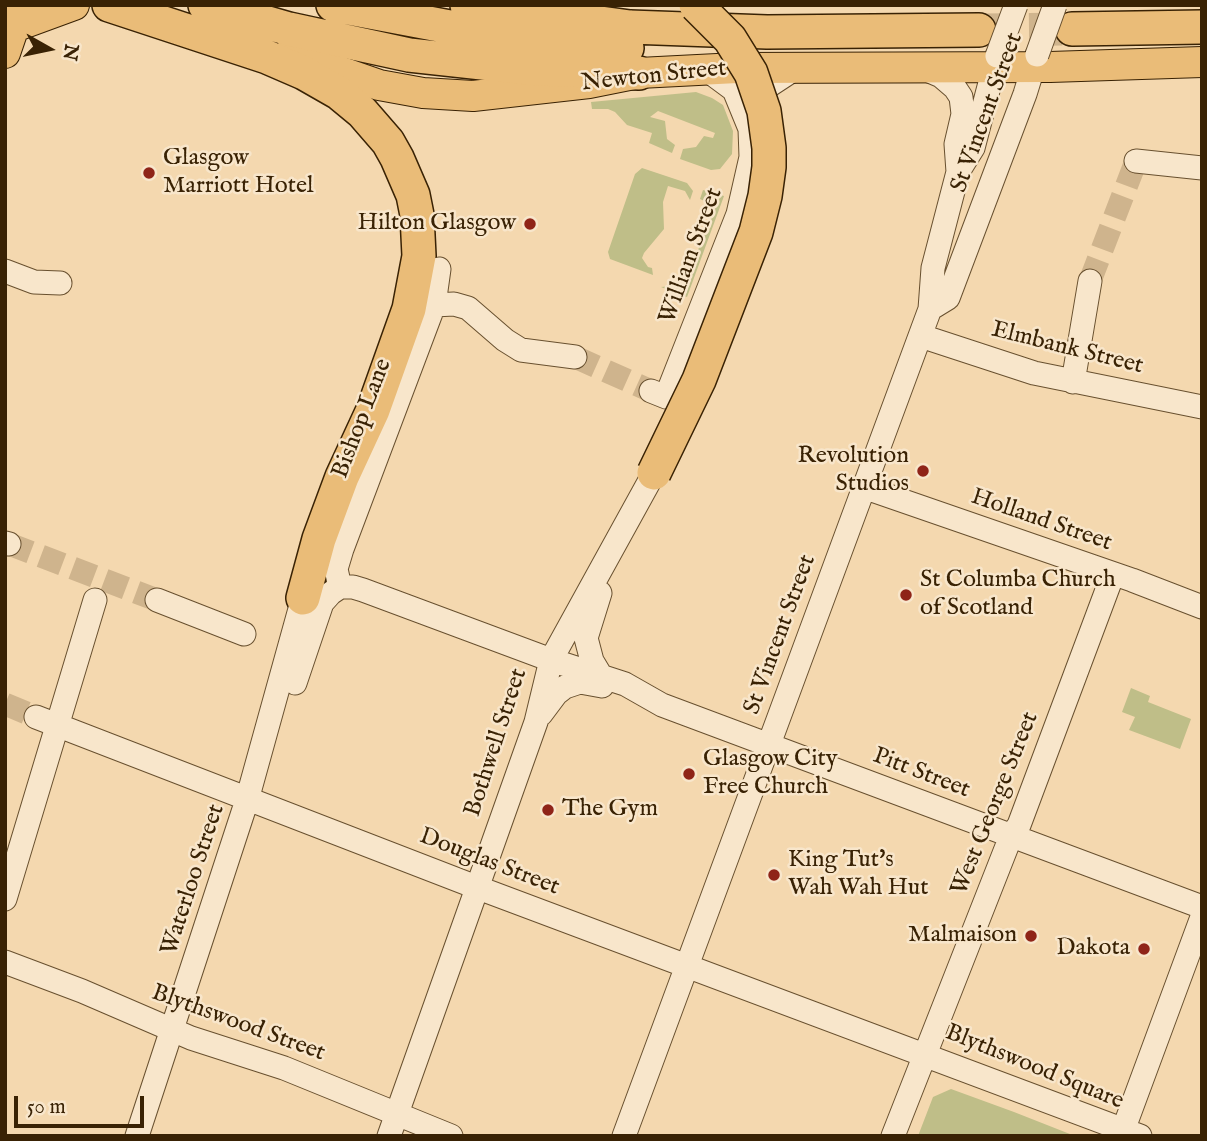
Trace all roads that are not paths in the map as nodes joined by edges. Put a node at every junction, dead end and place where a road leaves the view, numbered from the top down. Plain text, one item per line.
1 (74, 5) edge
2 (109, 5) edge
3 (120, 5) edge
4 (205, 5) edge
5 (333, 5) edge
6 (467, 5) edge
7 (696, 5) edge
8 (1016, 5) edge
9 (1064, 17) edge
10 (1202, 27) edge
11 (13, 29) edge
12 (767, 32) junction
13 (990, 51) junction
14 (1035, 61) junction
15 (1202, 62) edge
16 (796, 68) junction
17 (922, 68) junction
18 (707, 70) junction
19 (639, 73) junction
20 (750, 129) junction
21 (1136, 161) dead end
22 (1202, 168) edge
23 (958, 172) junction
24 (439, 269) dead end
25 (5, 271) edge
26 (1090, 281) tunnel mouth
27 (60, 283) dead end
28 (434, 304) junction
29 (930, 309) junction
30 (921, 336) junction
31 (575, 357) tunnel mouth
32 (1073, 382) junction
33 (658, 394) dead end
34 (1202, 407) edge
35 (654, 473) joint
36 (863, 487) junction
37 (621, 534) junction
38 (1113, 574) junction
39 (341, 587) junction
40 (303, 598) joint
41 (95, 600) dead end
42 (157, 600) tunnel mouth
43 (1202, 607) edge
44 (244, 634) dead end
45 (551, 660) junction
46 (601, 676) junction
47 (625, 684) junction
48 (536, 722) junction
49 (33, 724) tunnel mouth
50 (55, 732) junction
51 (770, 744) junction
52 (247, 800) junction
53 (1011, 836) junction
54 (477, 887) junction
55 (5, 899) edge
56 (1202, 907) edge
57 (1202, 917) edge
58 (5, 962) edge
59 (687, 965) junction
60 (171, 1030) junction
61 (926, 1054) junction
62 (397, 1112) junction
63 (1128, 1134) edge
64 (137, 1136) edge
65 (389, 1136) edge
66 (452, 1136) edge
67 (624, 1136) edge
68 (893, 1136) edge

1 - 11 main road
2 - 40 highway
3 - 19 main road, Newton Street
4 - 19 highway
5 - 12 highway
6 - 12 highway
7 - 35 highway, bridge
8 - 13 street, St Vincent Street, bridge
9 - 10 highway
9 - 14 street, St Vincent Street, bridge
12 - 13 highway
13 - 14 main road, Newton Street
13 - 17 main road, Newton Street
13 - 23 street, St Vincent Street
14 - 15 main road, Newton Street
14 - 29 street, St Vincent Street
16 - 17 main road, Newton Street
16 - 18 main road, Newton Street
16 - 20 street, William Street
17 - 23 street, St Vincent Street
18 - 19 main road, Newton Street
18 - 20 street, William Street
20 - 33 street, William Street
21 - 22 street
23 - 29 street, St Vincent Street
24 - 28 street, Bishop Lane
25 - 27 street
26 - 32 street
28 - 31 street
28 - 39 street, Bishop Lane
29 - 30 street, St Vincent Street
30 - 32 street, Elmbank Street
30 - 36 street, St Vincent Street
32 - 34 street, Elmbank Street
35 - 37 street, Bothwell Street
36 - 38 street, Holland Street
36 - 51 street, St Vincent Street
37 - 45 street, Bothwell Street
37 - 46 street, Bothwell Street
38 - 43 street, Holland Street
38 - 53 street, West George Street
39 - 45 street, Pitt Street
39 - 52 street, Waterloo Street
40 - 52 street, Waterloo Street
41 - 50 street
42 - 44 street
45 - 46 street, Pitt Street
45 - 48 street, Bothwell Street
46 - 47 street, Pitt Street
47 - 48 street, Pitt Street
47 - 51 street, Pitt Street
48 - 54 street, Bothwell Street
49 - 50 street, Douglas Street
50 - 52 street, Douglas Street
50 - 55 street
51 - 53 street, Pitt Street
51 - 59 street, St Vincent Street
52 - 54 street, Douglas Street
52 - 60 street, Waterloo Street
53 - 56 street, Pitt Street
53 - 61 street, West George Street
54 - 59 street, Douglas Street
54 - 62 street, Bothwell Street
57 - 63 street
58 - 60 street, Blythswood Street
59 - 61 street, Douglas Street
59 - 67 street, St Vincent Street
60 - 62 street, Blythswood Street
60 - 64 street, Waterloo Street
61 - 63 street, Blythswood Square
61 - 68 street, Blythswood Square
62 - 65 street, Bothwell Street
62 - 66 street, Blythswood Street

